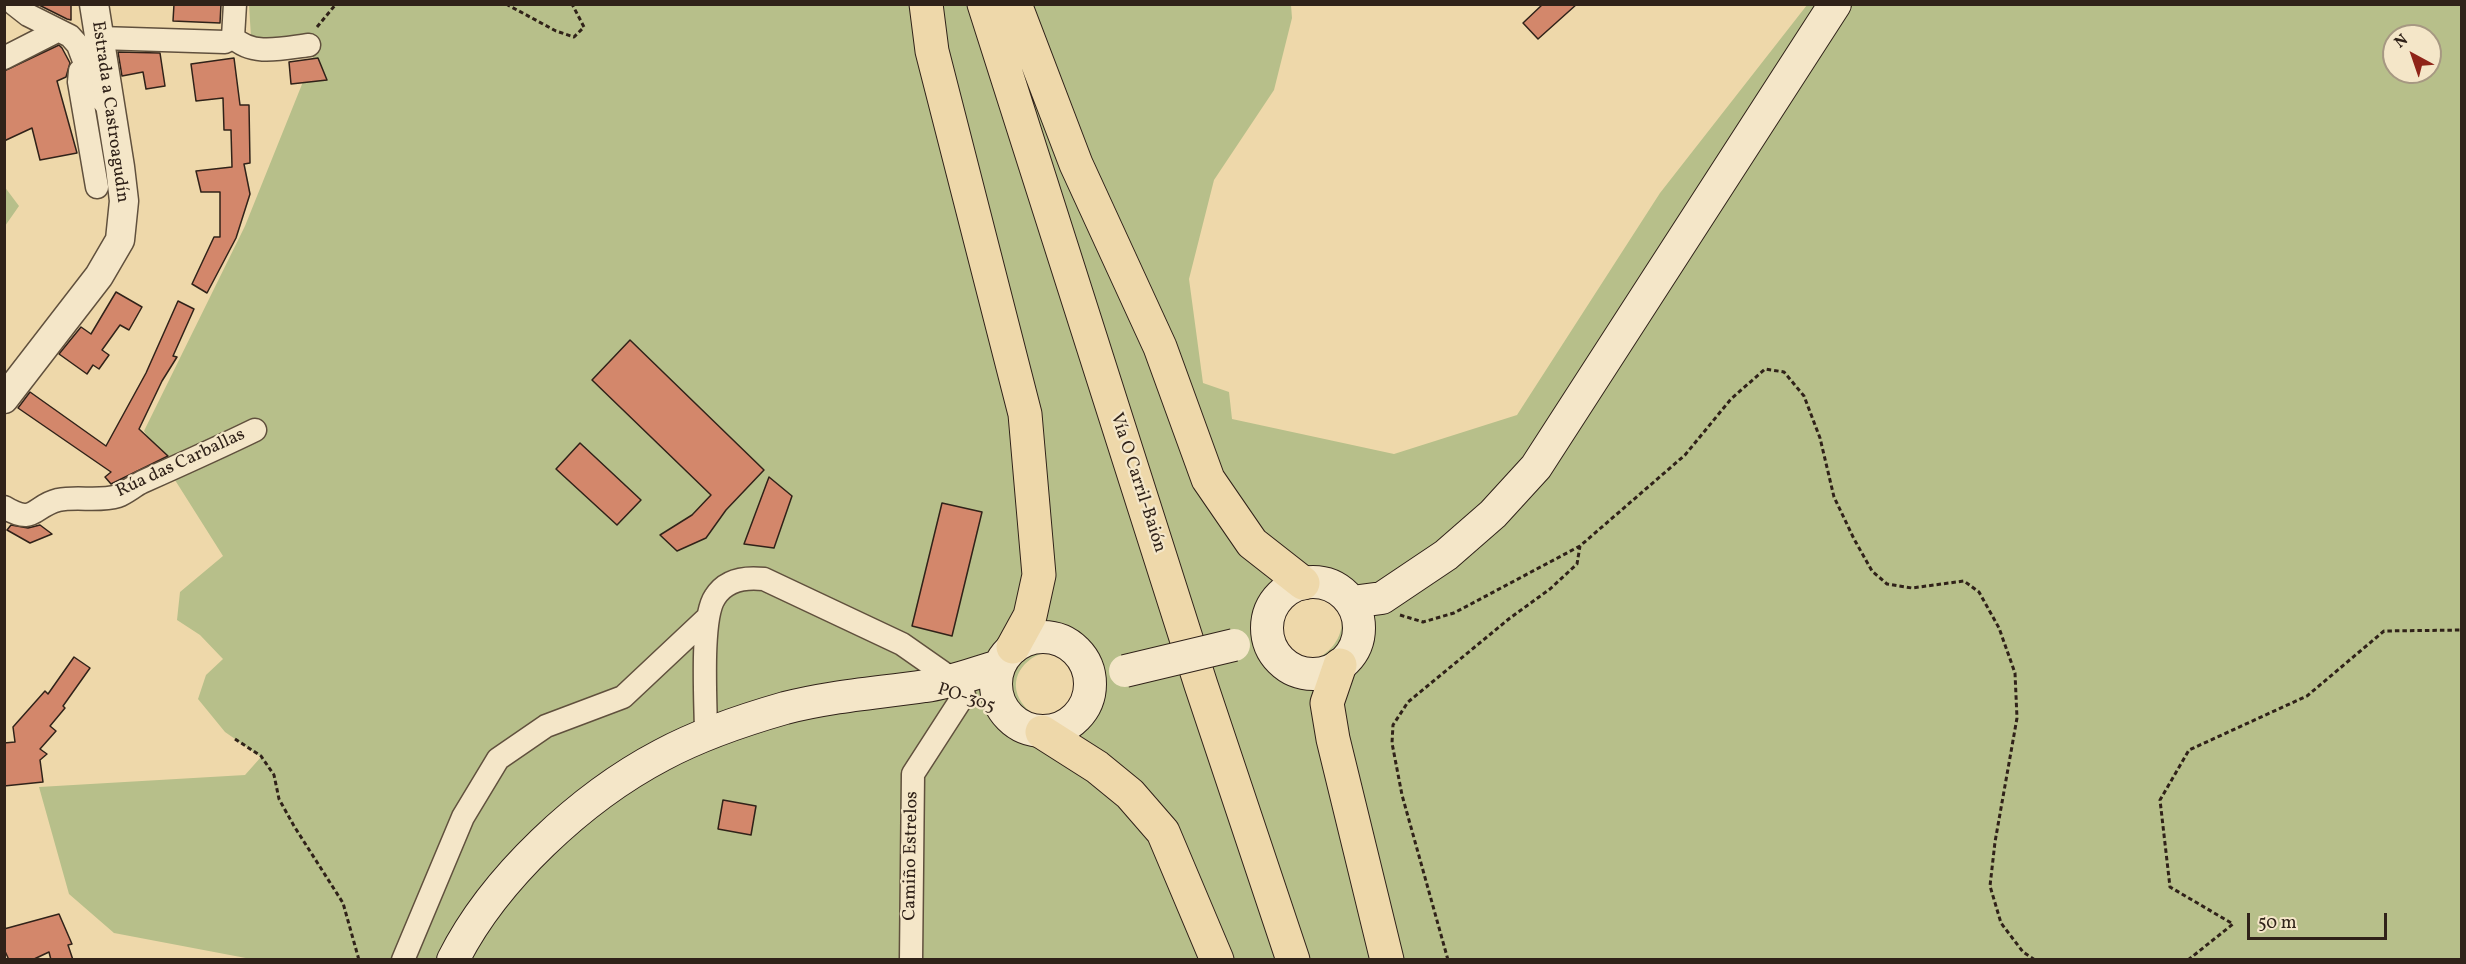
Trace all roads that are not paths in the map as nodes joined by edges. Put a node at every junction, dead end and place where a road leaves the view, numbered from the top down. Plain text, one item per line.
1 (14, 4) edge
2 (94, 4) edge
3 (235, 4) edge
4 (926, 4) edge
5 (984, 4) edge
6 (1015, 4) edge
7 (1827, 10) edge
8 (57, 31) junction
9 (233, 37) junction
10 (100, 38) junction
11 (309, 45) road end
12 (4, 58) edge
13 (86, 66) junction
14 (113, 122) junction
15 (97, 187) dead end
16 (4, 399) edge
17 (255, 430) dead end
18 (4, 507) edge
19 (1302, 582) junction
20 (1367, 600) junction
21 (706, 619) junction
22 (1268, 635) junction
23 (1006, 657) junction
24 (1340, 665) junction
25 (1090, 680) junction
26 (948, 686) junction
27 (1004, 712) junction
28 (1042, 732) junction
29 (706, 735) junction
30 (403, 960) edge
31 (453, 960) edge
32 (911, 960) edge
33 (1217, 960) edge
34 (1293, 960) edge
35 (1387, 960) edge

1 - 8 street
2 - 10 street, Estrada a Castroagudín
3 - 9 street
4 - 23 highway
5 - 34 highway, Vía O Carril-Baión
6 - 19 highway
7 - 20 main road
8 - 12 street
8 - 13 street
9 - 10 street
9 - 11 street
10 - 14 street, Estrada a Castroagudín
13 - 14 street
13 - 15 street
14 - 16 street, Estrada a Castroagudín
17 - 18 street, Rúa das Carballas
19 - 20 main road
19 - 22 main road
20 - 24 main road
21 - 26 street
21 - 29 street
21 - 30 street
22 - 24 main road
22 - 25 main road, bridge
23 - 25 main road, PO-305
23 - 26 main road, PO-305
23 - 27 main road, PO-305
24 - 35 highway
25 - 28 main road
26 - 27 main road, PO-305
26 - 29 main road, PO-305
26 - 32 street, Camiño Estrelos
27 - 28 main road, PO-305
28 - 33 highway
29 - 31 main road, PO-305

